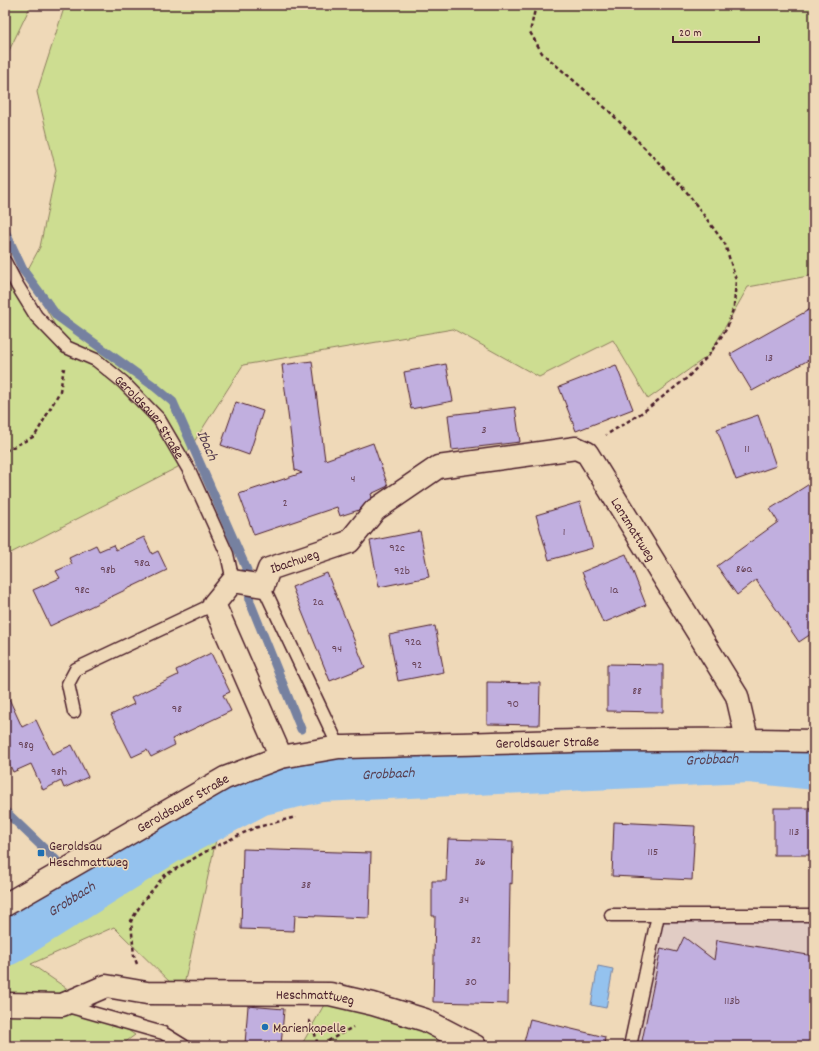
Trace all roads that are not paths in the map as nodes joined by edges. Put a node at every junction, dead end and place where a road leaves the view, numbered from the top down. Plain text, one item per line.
1 (5, 262) edge
2 (438, 467) joint
3 (248, 583) junction
4 (214, 604) junction
5 (74, 712) dead end
6 (747, 739) junction
7 (814, 741) edge
8 (339, 747) junction
9 (281, 757) junction
10 (5, 905) edge
11 (611, 915) dead end
12 (658, 915) junction
13 (814, 915) edge
14 (5, 1004) edge
15 (62, 1005) junction
16 (184, 1046) edge
17 (475, 1046) edge
18 (630, 1046) edge

1 - 3 lane, Geroldsauer Straße
2 - 3 street, Ibachweg
2 - 6 street, Lanzmattweg
3 - 4 street
3 - 8 lane, Ibachweg
4 - 5 lane
4 - 9 street
6 - 7 street, Geroldsauer Straße
6 - 8 street, Geroldsauer Straße
8 - 9 street, Geroldsauer Straße
9 - 10 street, Geroldsauer Straße
11 - 12 lane
12 - 13 lane
12 - 18 lane
14 - 15 street, Heschmattweg
15 - 16 lane, Heschmattweg
15 - 17 street, Heschmattweg

